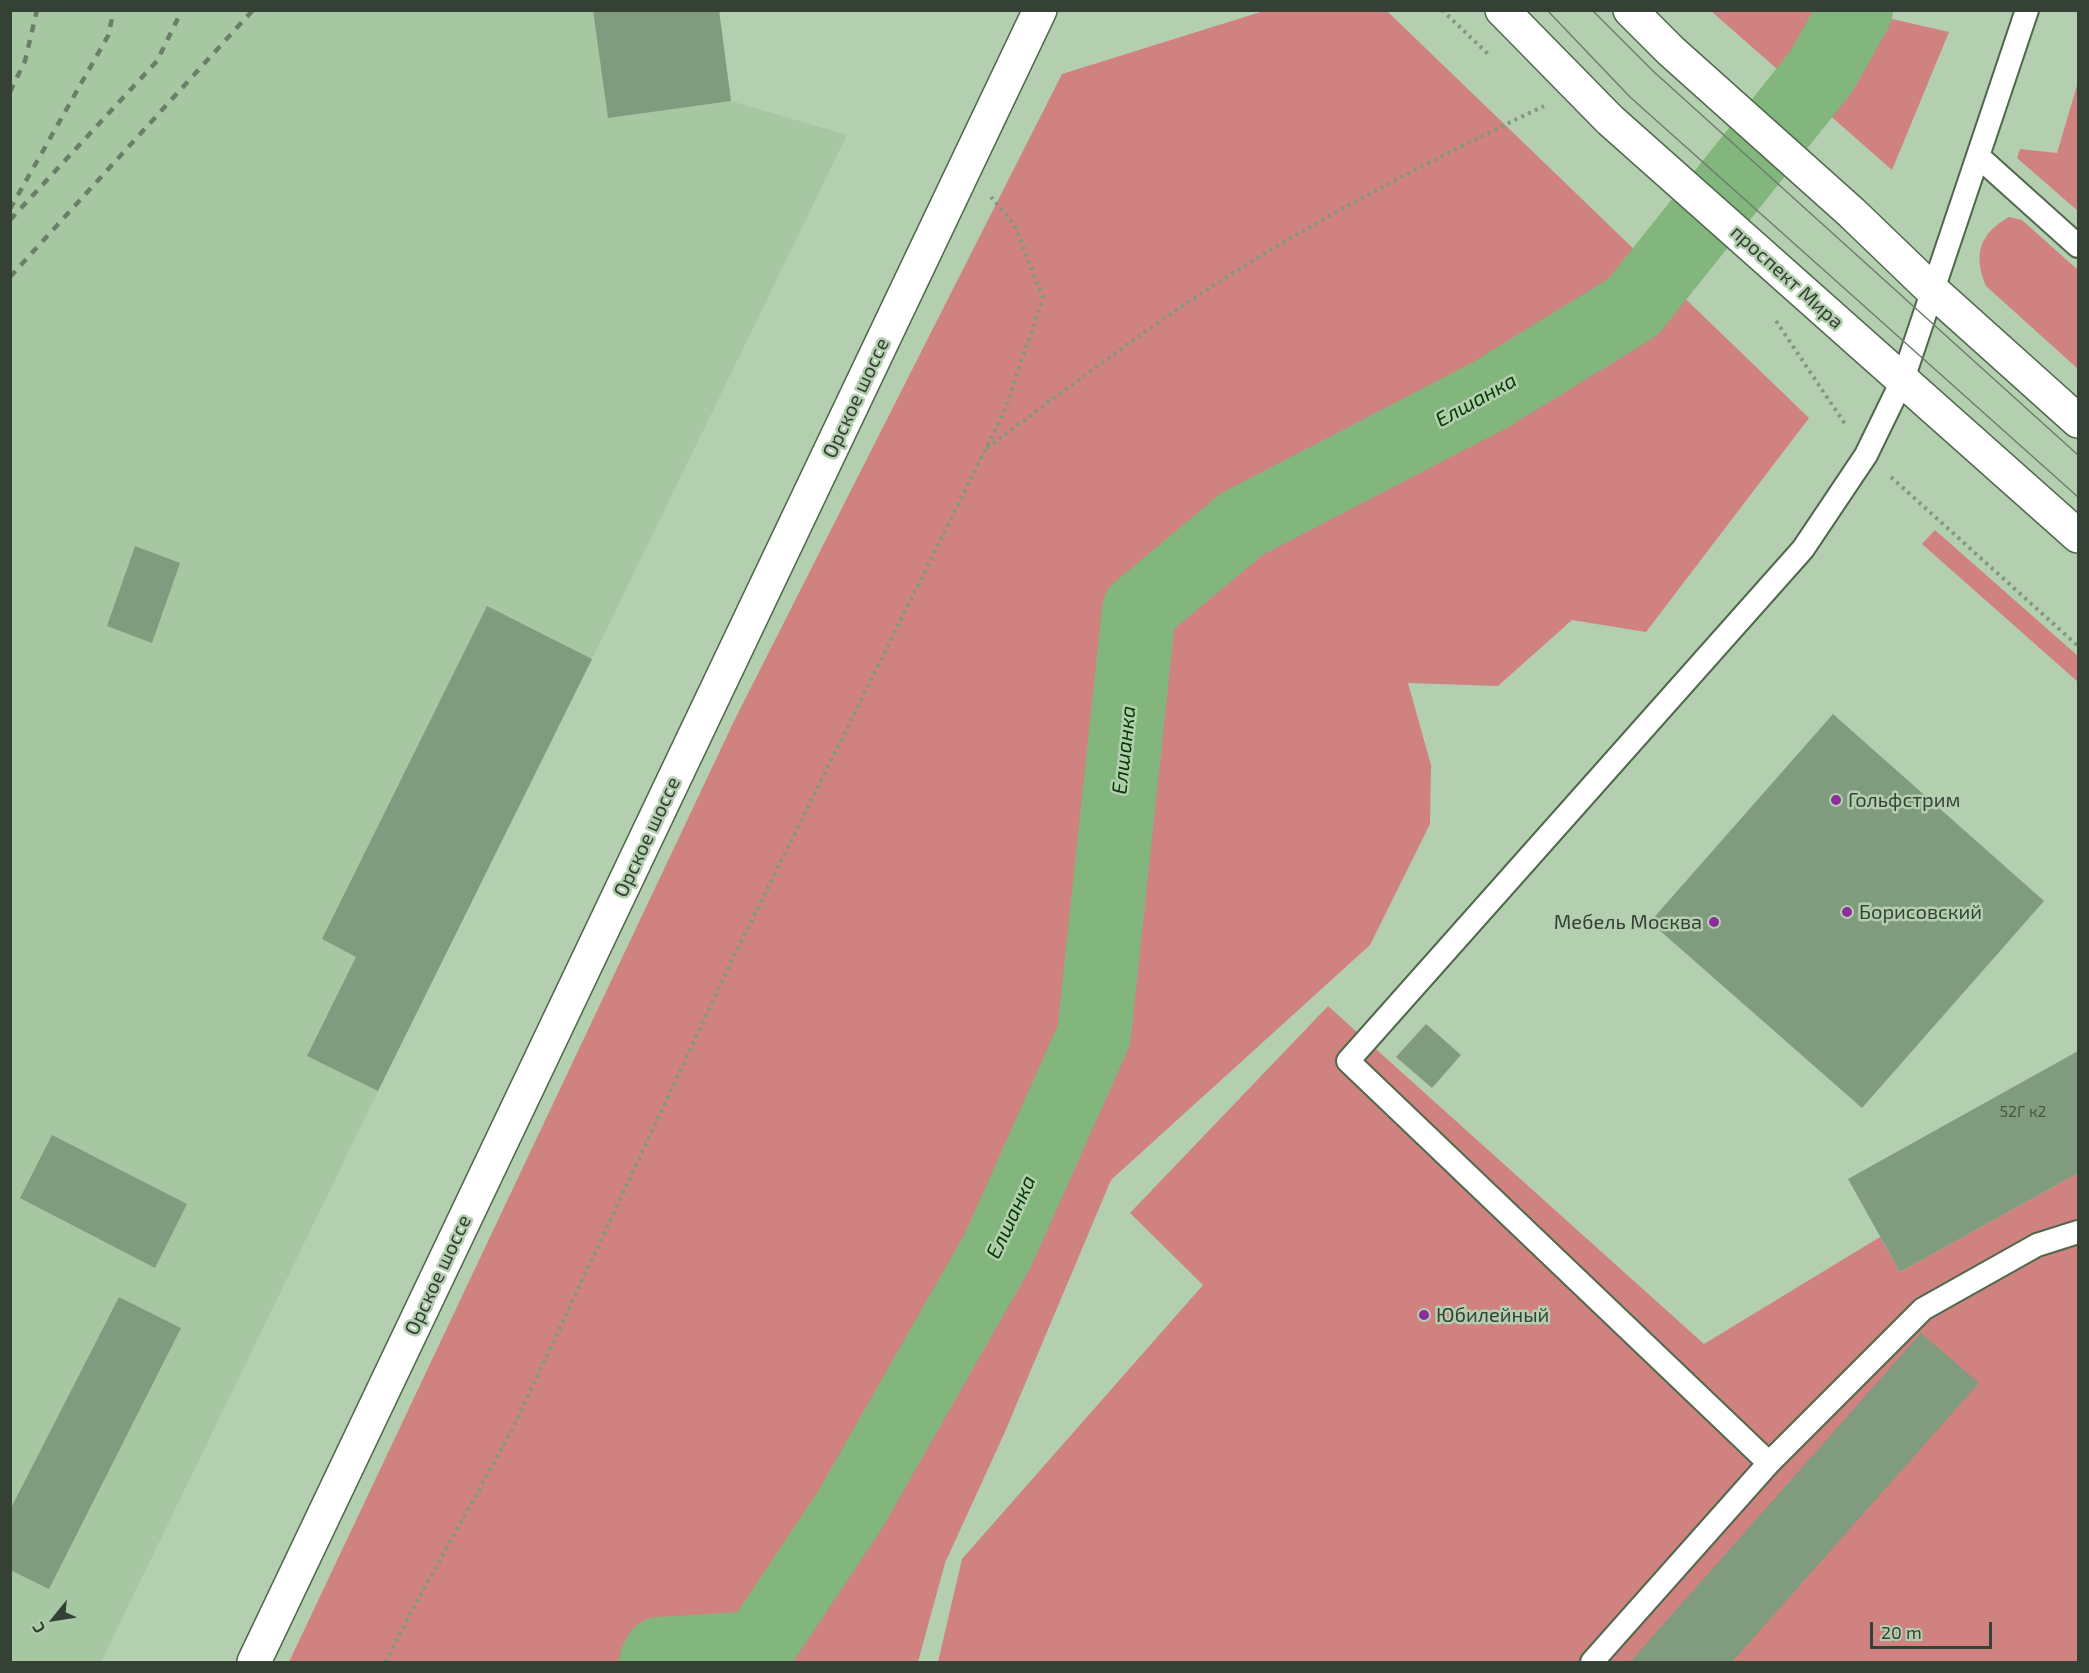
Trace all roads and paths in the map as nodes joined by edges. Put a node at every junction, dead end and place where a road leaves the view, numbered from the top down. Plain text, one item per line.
1 (1040, 10) edge
2 (1502, 10) edge
3 (1630, 10) edge
4 (2027, 10) edge
5 (1544, 106) dead end
6 (1979, 157) junction
7 (966, 166) junction
8 (2079, 246) edge
9 (1932, 290) junction
10 (1774, 318) dead end
11 (1903, 379) junction
12 (2079, 421) edge
13 (986, 448) junction
14 (1866, 455) junction
15 (2079, 536) edge
16 (2079, 646) edge
17 (2079, 1232) edge
18 (1769, 1463) junction
19 (254, 1662) edge
20 (386, 1662) edge
21 (1592, 1662) edge

1 - 7 main road, Орское шоссе
2 - 11 main road, проспект Мира
3 - 9 main road
4 - 6 lane
5 - 13 path
6 - 8 lane
6 - 9 lane
7 - 13 path
7 - 19 main road, Орское шоссе
9 - 11 lane
9 - 12 main road
10 - 14 path
11 - 14 lane
11 - 15 main road, проспект Мира
13 - 20 path
14 - 16 path
14 - 18 lane
17 - 18 lane
18 - 21 lane

